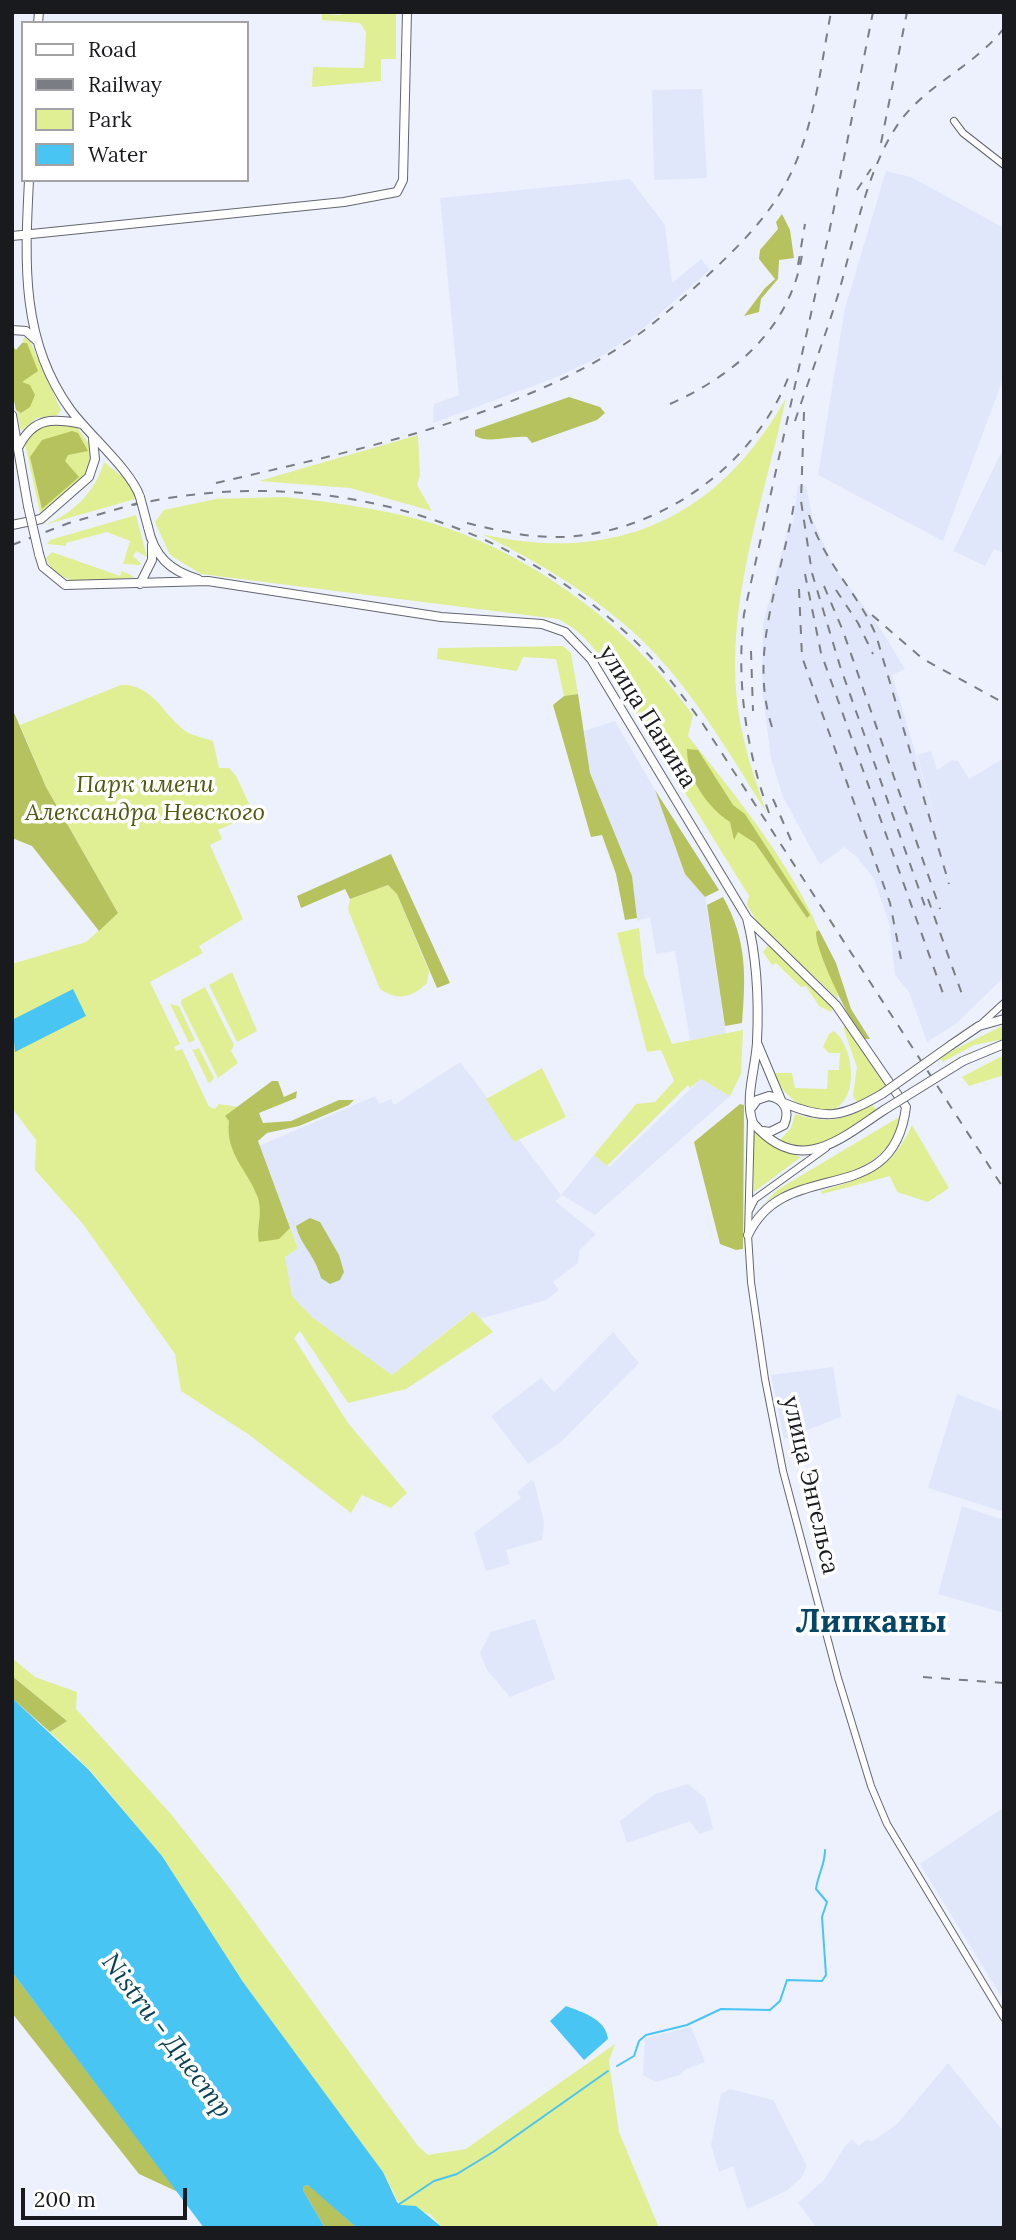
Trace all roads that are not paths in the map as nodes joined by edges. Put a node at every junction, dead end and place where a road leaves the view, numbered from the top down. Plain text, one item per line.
1 (407, 12) edge
2 (954, 121) dead end
3 (1004, 165) edge
4 (29, 182) edge
5 (27, 235) junction
6 (12, 236) edge
7 (12, 330) edge
8 (37, 342) junction
9 (12, 415) edge
10 (82, 424) junction
11 (93, 436) junction
12 (19, 446) junction
13 (12, 525) edge
14 (152, 545) junction
15 (208, 581) junction
16 (140, 584) junction
17 (747, 918) junction
18 (1004, 1003) edge
19 (1004, 1019) edge
20 (979, 1026) junction
21 (1004, 1044) edge
22 (758, 1045) junction
23 (782, 1102) junction
24 (751, 1114) junction
25 (763, 1131) junction
26 (826, 1148) junction
27 (748, 1213) junction
28 (748, 1235) junction
29 (1004, 2018) edge

1 - 5 main road
2 - 3 street
4 - 5 main road
5 - 6 main road
5 - 8 main road
7 - 8 main road
8 - 10 main road
9 - 12 main road
10 - 11 main road
10 - 12 main road
11 - 13 main road
11 - 14 main road, bridge
12 - 16 main road, bridge
14 - 15 main road
14 - 16 main road
15 - 16 main road
15 - 17 main road, улица Панина
17 - 22 main road, улица Панина
17 - 28 main road
18 - 20 street
19 - 20 main road
20 - 23 main road, bridge
21 - 26 main road, bridge
22 - 23 main road
22 - 24 main road
23 - 24 main road
23 - 25 main road
24 - 25 main road
24 - 27 street, улица Энгельса
25 - 26 main road
26 - 27 street
27 - 28 street, улица Энгельса
28 - 29 street, улица Энгельса

